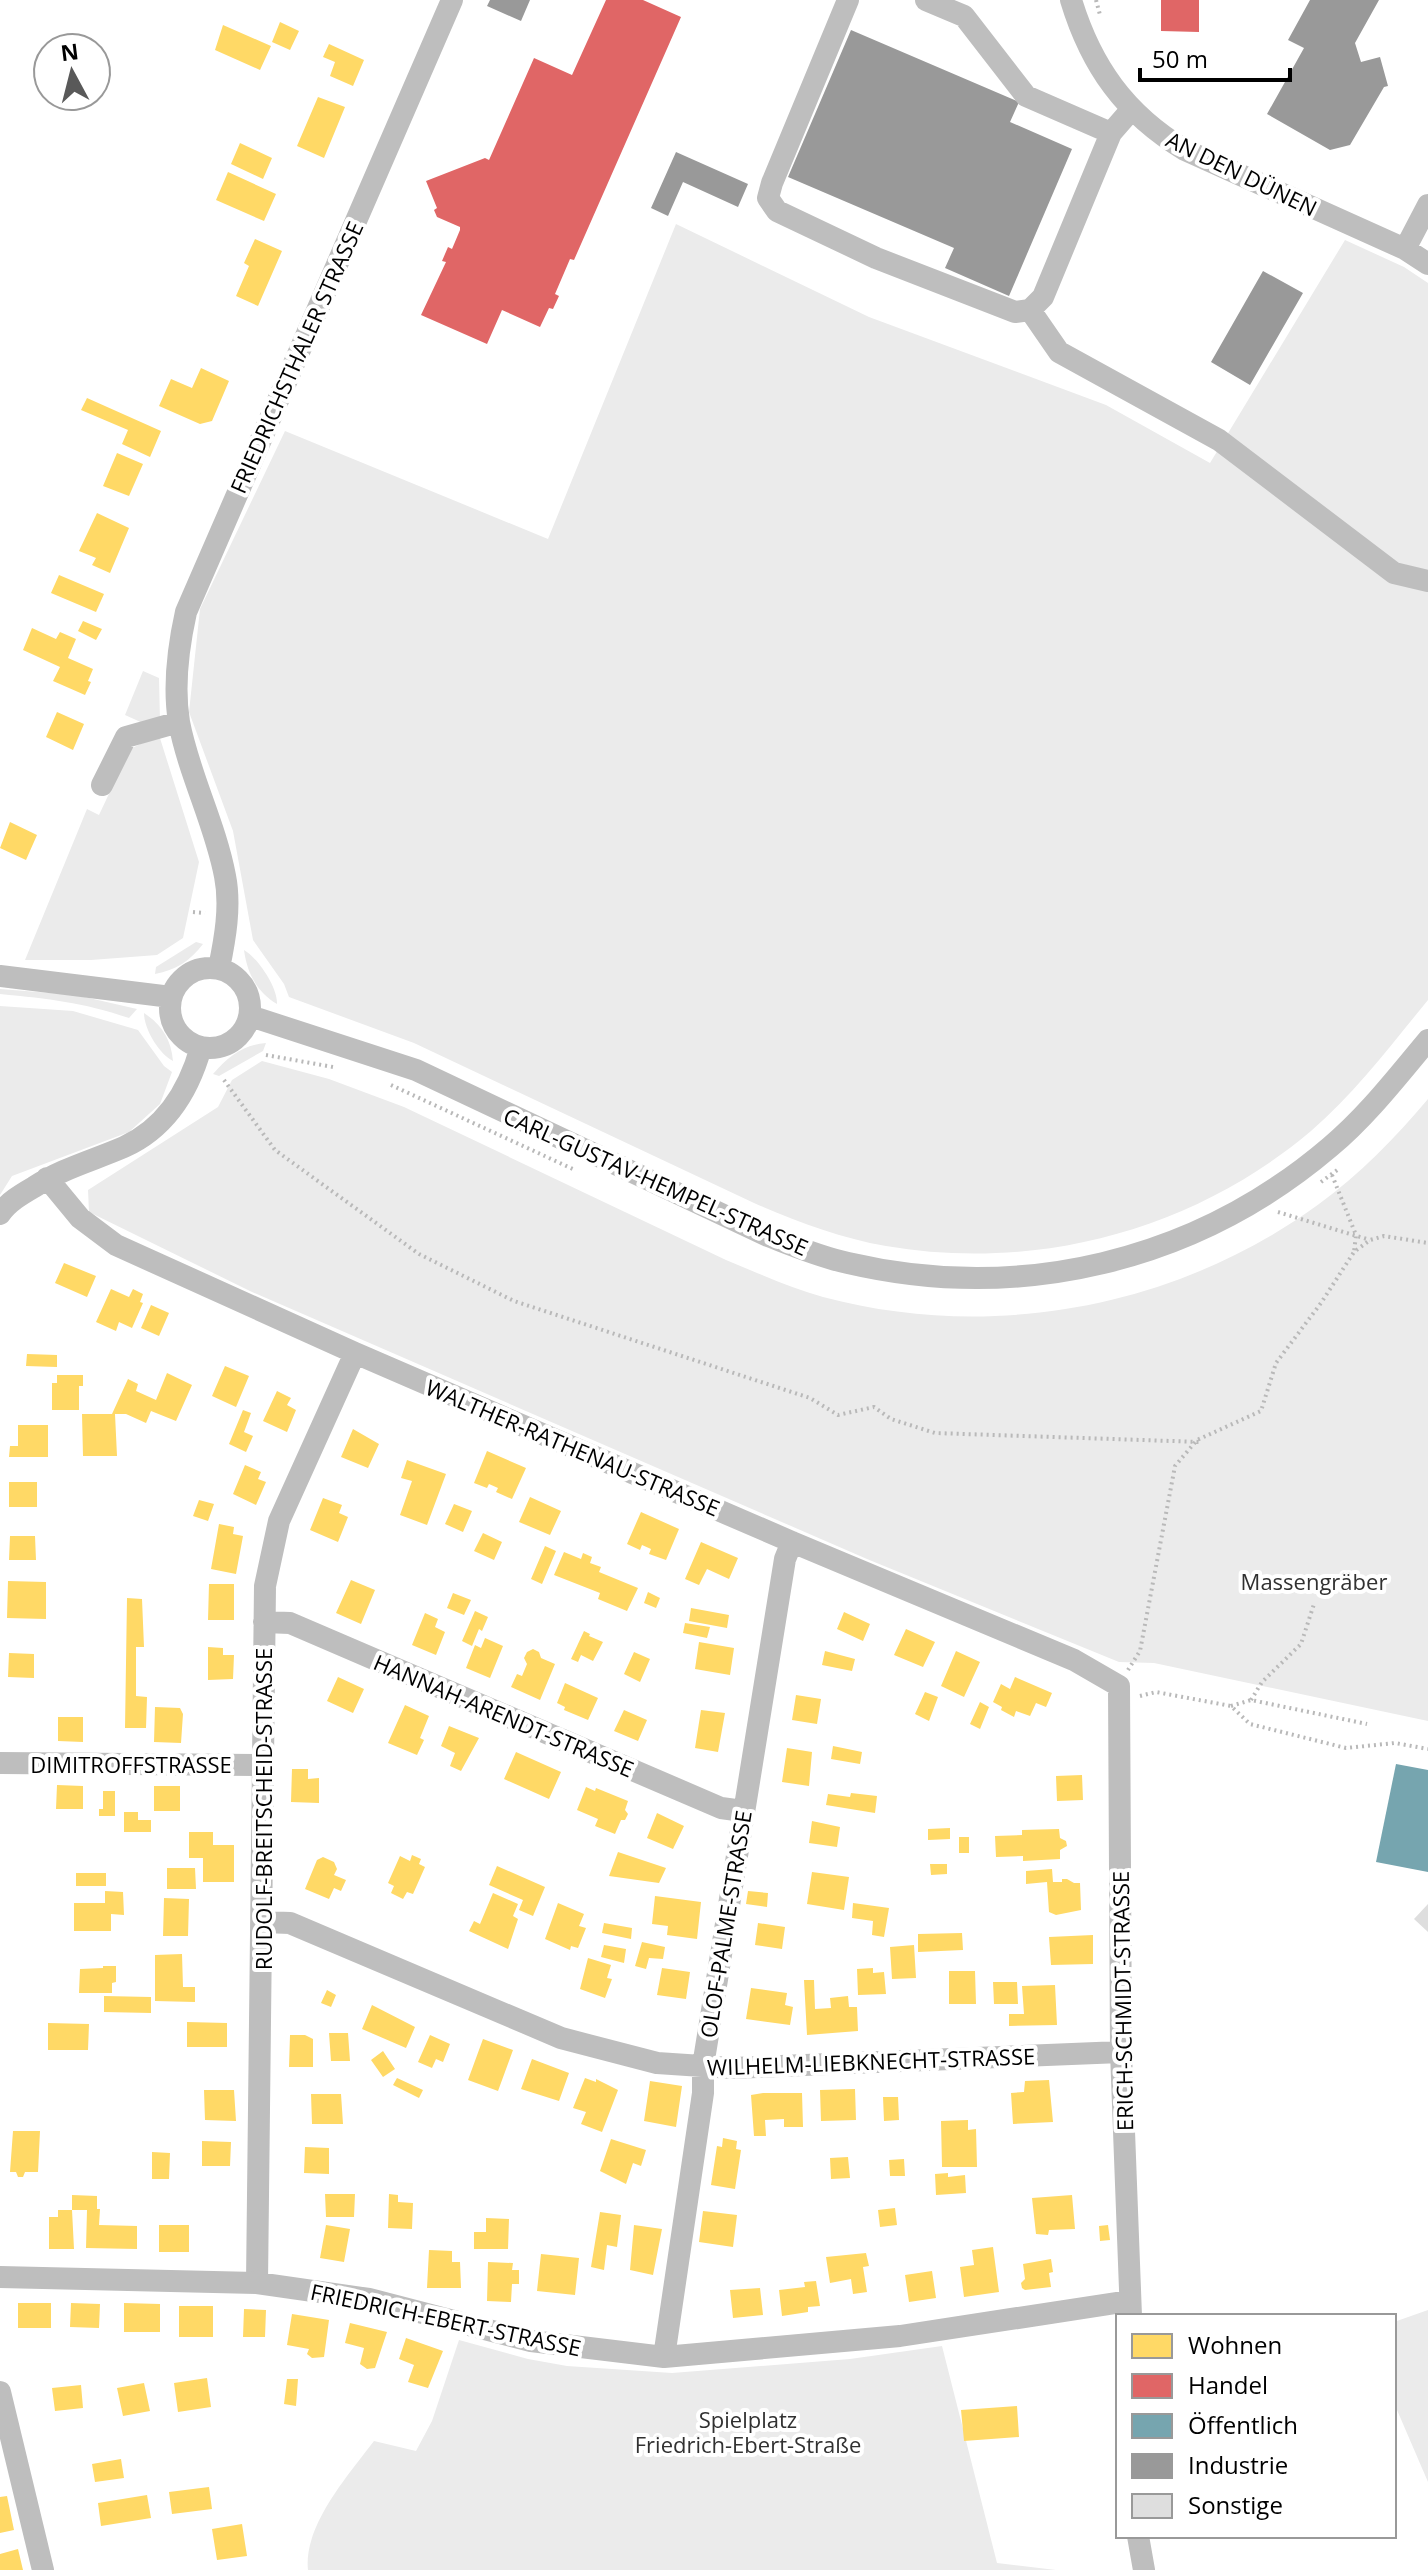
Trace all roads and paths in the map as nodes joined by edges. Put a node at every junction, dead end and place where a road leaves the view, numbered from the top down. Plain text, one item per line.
1 (452, 0) edge
2 (848, 0) edge
3 (926, 0) edge
4 (1071, 0) edge
5 (1096, 0) edge
6 (967, 8) edge
7 (1102, 21) dead end
8 (1131, 110) junction
9 (1111, 133) junction
10 (1428, 205) edge
11 (1405, 249) junction
12 (1428, 264) edge
13 (1030, 310) junction
14 (1428, 581) edge
15 (179, 722) junction
16 (102, 785) dead end
17 (193, 912) dead end
18 (205, 913) dead end
19 (219, 968) junction
20 (0, 976) edge
21 (171, 997) junction
22 (250, 1016) junction
23 (1428, 1040) edge
24 (201, 1047) junction
25 (266, 1055) dead end
26 (346, 1070) dead end
27 (224, 1080) dead end
28 (387, 1084) dead end
29 (1350, 1159) dead end
30 (584, 1174) dead end
31 (1332, 1175) junction
32 (47, 1178) junction
33 (1310, 1190) dead end
34 (1289, 1205) dead end
35 (1278, 1212) junction
36 (0, 1214) edge
37 (1266, 1219) dead end
38 (1356, 1235) junction
39 (1370, 1240) junction
40 (1428, 1243) edge
41 (1354, 1252) junction
42 (355, 1353) junction
43 (1198, 1442) junction
44 (792, 1542) junction
45 (1314, 1604) dead end
46 (264, 1622) junction
47 (1119, 1694) junction
48 (1251, 1700) junction
49 (1231, 1706) junction
50 (1367, 1724) dead end
51 (1428, 1749) edge
52 (0, 1763) edge
53 (263, 1765) junction
54 (743, 1811) junction
55 (263, 1922) junction
56 (1121, 2052) junction
57 (703, 2066) junction
58 (0, 2277) edge
59 (257, 2283) junction
60 (1130, 2308) edge
61 (664, 2357) junction
62 (0, 2392) edge
63 (1138, 2538) edge
64 (43, 2570) edge
65 (1144, 2570) edge

1 - 15 street, FRIEDRICHSTHALER STRASSE
2 - 13 street
3 - 6 street
4 - 8 street, AN DEN DÜNEN
5 - 7 path
6 - 9 street
8 - 9 street
8 - 11 street, AN DEN DÜNEN
9 - 13 street
10 - 11 street
11 - 12 street, AN DEN DÜNEN
13 - 14 street
15 - 16 street
15 - 19 street, FRIEDRICHSTHALER STRASSE
17 - 18 path
19 - 21 street
19 - 22 street
20 - 21 street
21 - 24 street
22 - 23 street, CARL-GUSTAV-HEMPEL-STRASSE
22 - 24 street
24 - 32 street
25 - 26 path
27 - 43 path
28 - 30 path
29 - 31 path
31 - 33 path
31 - 38 path
32 - 36 street
32 - 42 street, WALTHER-RATHENAU-STRASSE
34 - 35 path
35 - 37 path
35 - 38 path
38 - 39 path
38 - 41 path
39 - 40 path
39 - 41 path
41 - 43 path
42 - 44 street, WALTHER-RATHENAU-STRASSE
42 - 46 street, RUDOLF-BREITSCHEID-STRASSE
43 - 47 path
44 - 47 street, WALTHER-RATHENAU-STRASSE
44 - 54 street, OLOF-PALME-STRASSE
45 - 48 path
46 - 53 street, RUDOLF-BREITSCHEID-STRASSE
46 - 54 street, HANNAH-ARENDT-STRASSE
47 - 49 path
47 - 56 street, ERICH-SCHMIDT-STRASSE
48 - 49 path
48 - 50 path
49 - 51 path
52 - 53 street, DIMITROFFSTRASSE
53 - 55 street, RUDOLF-BREITSCHEID-STRASSE
54 - 57 street, OLOF-PALME-STRASSE
55 - 57 street, WILHELM-LIEBKNECHT-STRASSE
55 - 59 street, RUDOLF-BREITSCHEID-STRASSE
56 - 57 street, WILHELM-LIEBKNECHT-STRASSE
56 - 60 street, ERICH-SCHMIDT-STRASSE
57 - 61 street, OLOF-PALME-STRASSE
58 - 59 street, FRIEDRICH-EBERT-STRASSE
59 - 61 street, FRIEDRICH-EBERT-STRASSE
60 - 61 street, FRIEDRICH-EBERT-STRASSE
62 - 64 street
63 - 65 street

